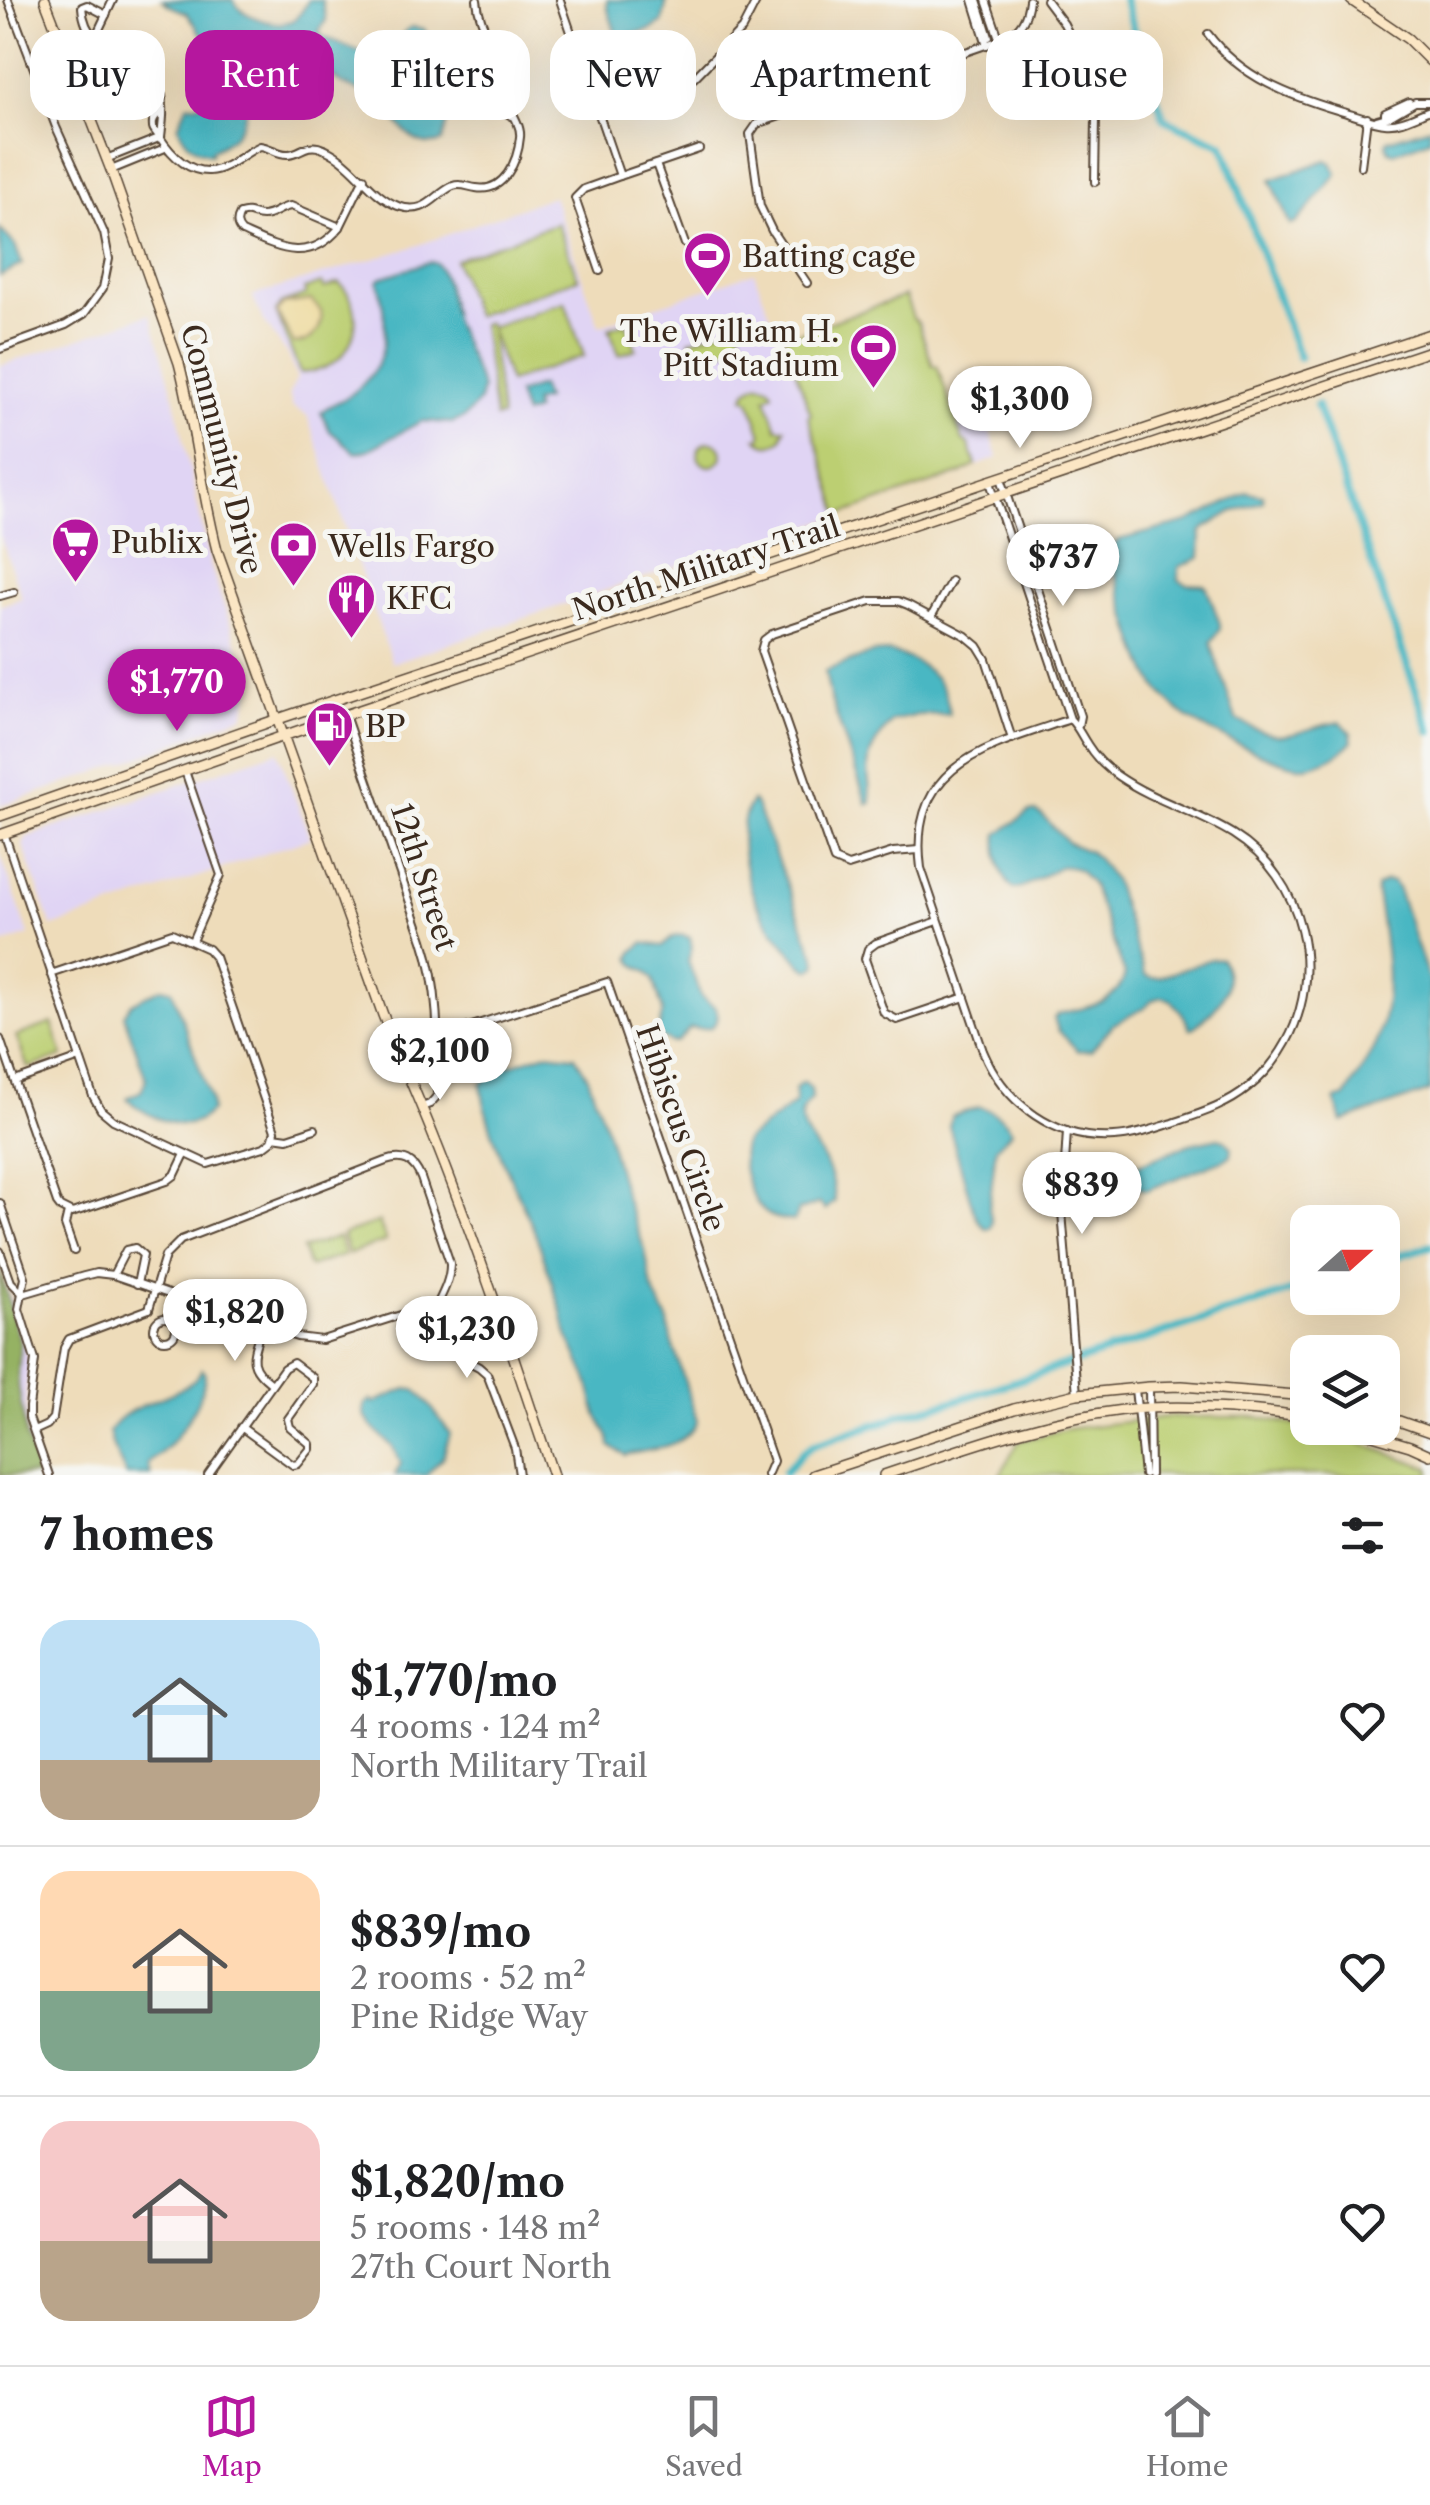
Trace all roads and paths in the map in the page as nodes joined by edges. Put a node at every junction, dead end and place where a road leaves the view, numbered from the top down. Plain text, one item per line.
1 (8, 0) edge
2 (45, 0) edge
3 (113, 0) edge
4 (477, 0) edge
5 (560, 0) edge
6 (757, 0) edge
7 (975, 0) edge
8 (986, 0) edge
9 (1029, 0) edge
10 (1046, 0) edge
11 (1351, 0) edge
12 (106, 15) junction
13 (87, 30) edge
14 (99, 30) edge
15 (483, 30) edge
16 (570, 30) edge
17 (988, 30) edge
18 (991, 30) edge
19 (1017, 30) edge
20 (1208, 34) dead end
21 (986, 45) edge
22 (1430, 61) edge
23 (696, 76) edge
24 (1415, 102) junction
25 (1430, 102) edge
26 (1430, 110) edge
27 (1399, 111) junction
28 (1367, 118) junction
29 (1380, 118) junction
30 (154, 120) edge
31 (515, 120) edge
32 (601, 120) edge
33 (1402, 120) junction
34 (161, 138) junction
35 (165, 148) junction
36 (698, 149) dead end
37 (106, 159) junction
38 (656, 164) junction
39 (1361, 166) dead end
40 (111, 170) junction
41 (620, 176) junction
42 (364, 178) junction
43 (1095, 182) dead end
44 (340, 227) junction
45 (685, 244) dead end
46 (600, 271) dead end
47 (807, 284) dead end
48 (1430, 334) edge
49 (0, 348) edge
50 (1430, 352) edge
51 (1001, 478) junction
52 (990, 482) junction
53 (1001, 496) junction
54 (952, 581) dead end
55 (14, 592) dead end
56 (0, 596) edge
57 (634, 600) junction
58 (640, 616) junction
59 (931, 617) junction
60 (345, 716) junction
61 (278, 719) junction
62 (1070, 719) junction
63 (1078, 728) junction
64 (283, 736) junction
65 (1012, 739) junction
66 (185, 771) junction
67 (18, 810) junction
68 (0, 816) edge
69 (2, 834) edge
70 (919, 850) junction
71 (938, 921) junction
72 (192, 941) junction
73 (51, 974) junction
74 (964, 997) junction
75 (438, 1038) junction
76 (0, 1039) edge
77 (80, 1058) junction
78 (15, 1081) junction
79 (421, 1107) junction
80 (315, 1129) dead end
81 (1067, 1131) junction
82 (274, 1136) junction
83 (185, 1154) junction
84 (0, 1203) edge
85 (68, 1212) junction
86 (0, 1251) edge
87 (74, 1251) dead end
88 (113, 1275) junction
89 (138, 1284) junction
90 (155, 1290) junction
91 (23, 1294) junction
92 (150, 1306) junction
93 (500, 1315) junction
94 (432, 1320) junction
95 (156, 1322) dead end
96 (262, 1326) junction
97 (272, 1384) junction
98 (1149, 1386) junction
99 (1134, 1388) junction
100 (1076, 1394) junction
101 (1290, 1394) edge
102 (1150, 1408) junction
103 (1137, 1409) junction
104 (1290, 1414) edge
105 (1400, 1421) edge
106 (242, 1427) junction
107 (34, 1430) junction
108 (1430, 1432) edge
109 (1400, 1443) edge
110 (1430, 1455) edge
111 (49, 1475) edge
112 (208, 1475) edge
113 (519, 1475) edge
114 (553, 1475) edge
115 (767, 1475) edge
116 (813, 1475) edge
117 (884, 1475) edge
118 (1147, 1475) edge

1 - 49 street
2 - 37 main road, Community Drive
3 - 12 street
4 - 15 street
5 - 16 street
6 - 23 street
7 - 17 street
8 - 18 street
9 - 19 street
10 - 43 street
11 - 22 main road
12 - 13 street
12 - 14 street
20 - 28 street
21 - 47 street
24 - 25 street
24 - 27 street
24 - 29 street
26 - 33 street
27 - 29 street
27 - 33 street
28 - 29 street
28 - 39 street
29 - 33 street
30 - 34 street
31 - 42 street
32 - 41 street
34 - 35 street
34 - 37 street
35 - 40 street
35 - 42 street
36 - 38 street
37 - 40 main road, Community Drive
38 - 41 street
38 - 45 street
40 - 61 main road, Community Drive
41 - 46 street
42 - 44 street
44 - 44 street
48 - 51 main road, North Military Trail
50 - 53 main road, North Military Trail
51 - 52 main road, North Military Trail
51 - 53 street
52 - 53 street
52 - 57 main road, North Military Trail
53 - 58 main road, North Military Trail
53 - 62 street
53 - 63 street
54 - 59 street
55 - 56 street
57 - 58 main road
57 - 61 main road, North Military Trail
58 - 60 main road, North Military Trail
59 - 65 street
59 - 70 street
60 - 64 main road, North Military Trail
60 - 75 street, 12th Street
61 - 64 main road, Community Drive
61 - 67 main road, North Military Trail
62 - 63 street
62 - 65 street
63 - 81 street
64 - 66 main road, North Military Trail
64 - 79 main road, Community Drive
65 - 70 street
66 - 69 main road, North Military Trail
66 - 72 street
67 - 68 main road, North Military Trail
67 - 69 main road
69 - 73 street
70 - 71 street
71 - 74 street
71 - 74 street
72 - 73 street
72 - 82 street
73 - 77 street
74 - 81 street
75 - 79 street, 12th Street
75 - 115 street, Hibiscus Circle
76 - 78 street
77 - 78 street
77 - 83 street
78 - 85 street
79 - 93 main road, Community Drive
80 - 82 street
81 - 100 street
82 - 83 street
83 - 85 street
84 - 91 street
85 - 87 street
86 - 91 street
88 - 89 street
88 - 89 street
88 - 91 street
89 - 90 street
90 - 92 street
90 - 94 street
90 - 96 street
91 - 107 street
92 - 95 street
92 - 107 street
93 - 94 street
93 - 114 main road, Community Drive
94 - 96 street
94 - 113 street
96 - 97 street
97 - 106 street
97 - 106 street
98 - 99 main road
98 - 101 main road
98 - 102 street
99 - 100 main road
99 - 103 street
100 - 116 main road
102 - 103 main road
102 - 104 main road
102 - 118 street
103 - 117 main road
103 - 118 street
105 - 108 main road
106 - 112 street
107 - 111 street
109 - 110 main road

